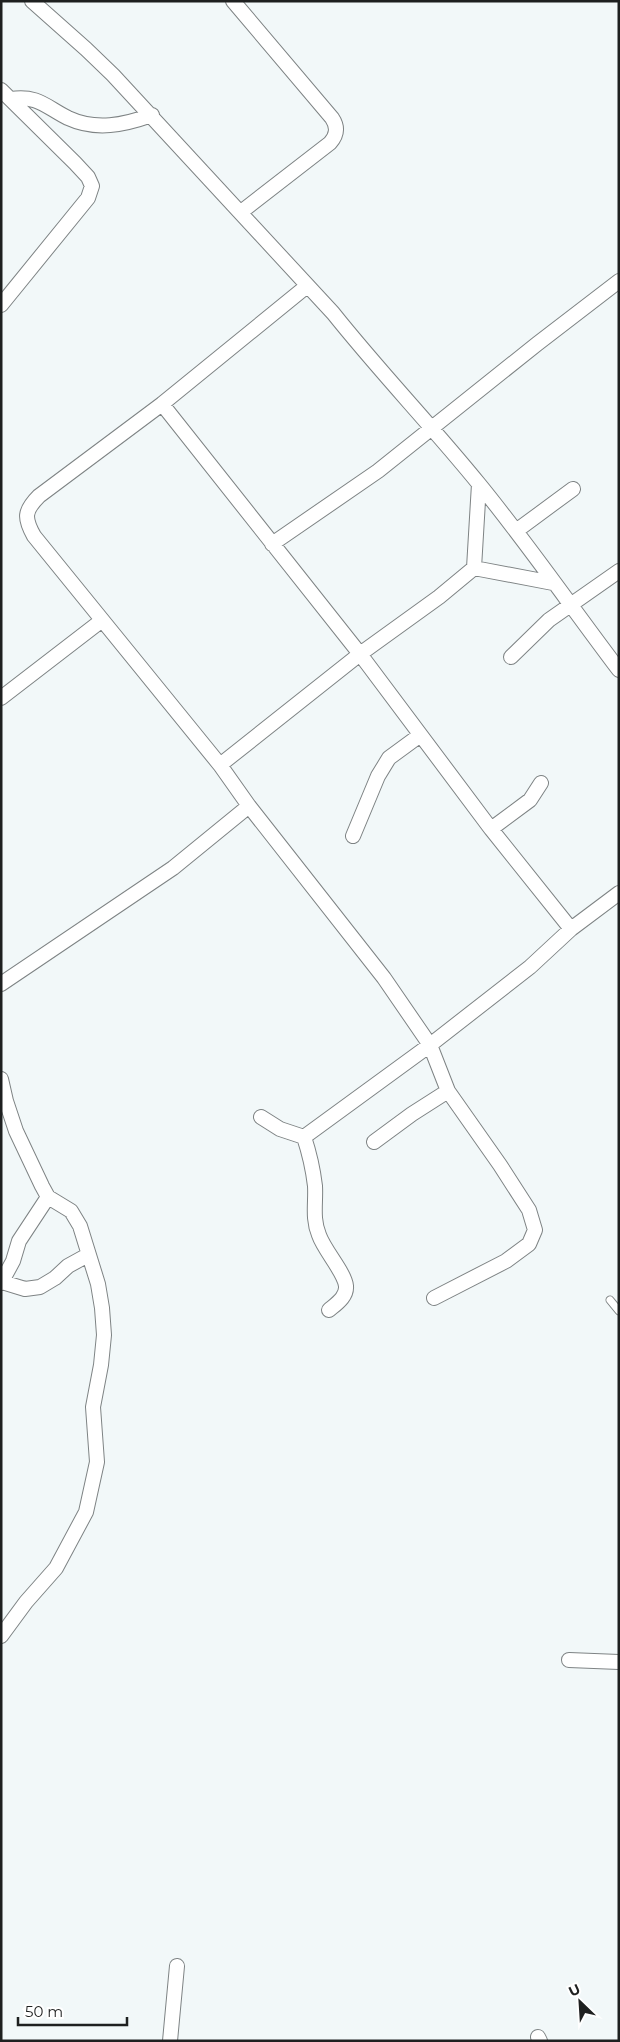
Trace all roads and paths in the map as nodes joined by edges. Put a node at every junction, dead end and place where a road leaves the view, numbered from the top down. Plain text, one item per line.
1 (32, 1) edge
2 (233, 1) edge
3 (6, 95) edge
4 (152, 115) junction
5 (241, 212) junction
6 (619, 281) edge
7 (307, 286) junction
8 (1, 305) edge
9 (162, 404) junction
10 (432, 429) junction
11 (479, 484) junction
12 (573, 488) dead end
13 (516, 531) junction
14 (272, 544) junction
15 (474, 568) junction
16 (619, 571) edge
17 (553, 582) junction
18 (570, 604) junction
19 (101, 621) junction
20 (360, 654) junction
21 (511, 657) dead end
22 (619, 670) edge
23 (1, 698) edge
24 (419, 736) junction
25 (220, 765) junction
26 (541, 784) dead end
27 (249, 806) junction
28 (491, 829) junction
29 (353, 836) dead end
30 (619, 893) edge
31 (571, 928) junction
32 (1, 984) edge
33 (430, 1045) junction
34 (1, 1079) edge
35 (448, 1091) junction
36 (261, 1117) dead end
37 (304, 1137) junction
38 (374, 1142) dead end
39 (48, 1197) junction
40 (88, 1255) junction
41 (2, 1282) edge
42 (434, 1298) dead end
43 (610, 1300) dead end
44 (329, 1310) dead end
45 (619, 1311) edge
46 (1, 1636) edge
47 (569, 1660) dead end
48 (619, 1662) edge
49 (177, 1966) dead end
50 (170, 2041) edge

1 - 4 street
2 - 5 street
3 - 4 street
3 - 8 street
4 - 5 street
5 - 7 street
6 - 10 street
7 - 9 street
7 - 10 street
9 - 14 street
9 - 19 street
10 - 11 street
10 - 14 street
11 - 13 street
11 - 15 street
12 - 13 street
13 - 17 street
14 - 20 street
15 - 17 street
15 - 20 street
16 - 18 street
17 - 18 street
18 - 21 street
18 - 22 street
19 - 23 street
19 - 25 street
20 - 24 street
20 - 25 street
24 - 28 street
24 - 29 street
25 - 27 street
26 - 28 street
27 - 32 street
27 - 33 street
28 - 31 street
30 - 31 street
31 - 33 street
33 - 35 street
33 - 37 street
34 - 39 street
35 - 38 street
35 - 42 street
36 - 37 street
37 - 44 street
39 - 40 street
39 - 41 street
40 - 41 street
40 - 46 street
43 - 45 lane
47 - 48 street
49 - 50 street

